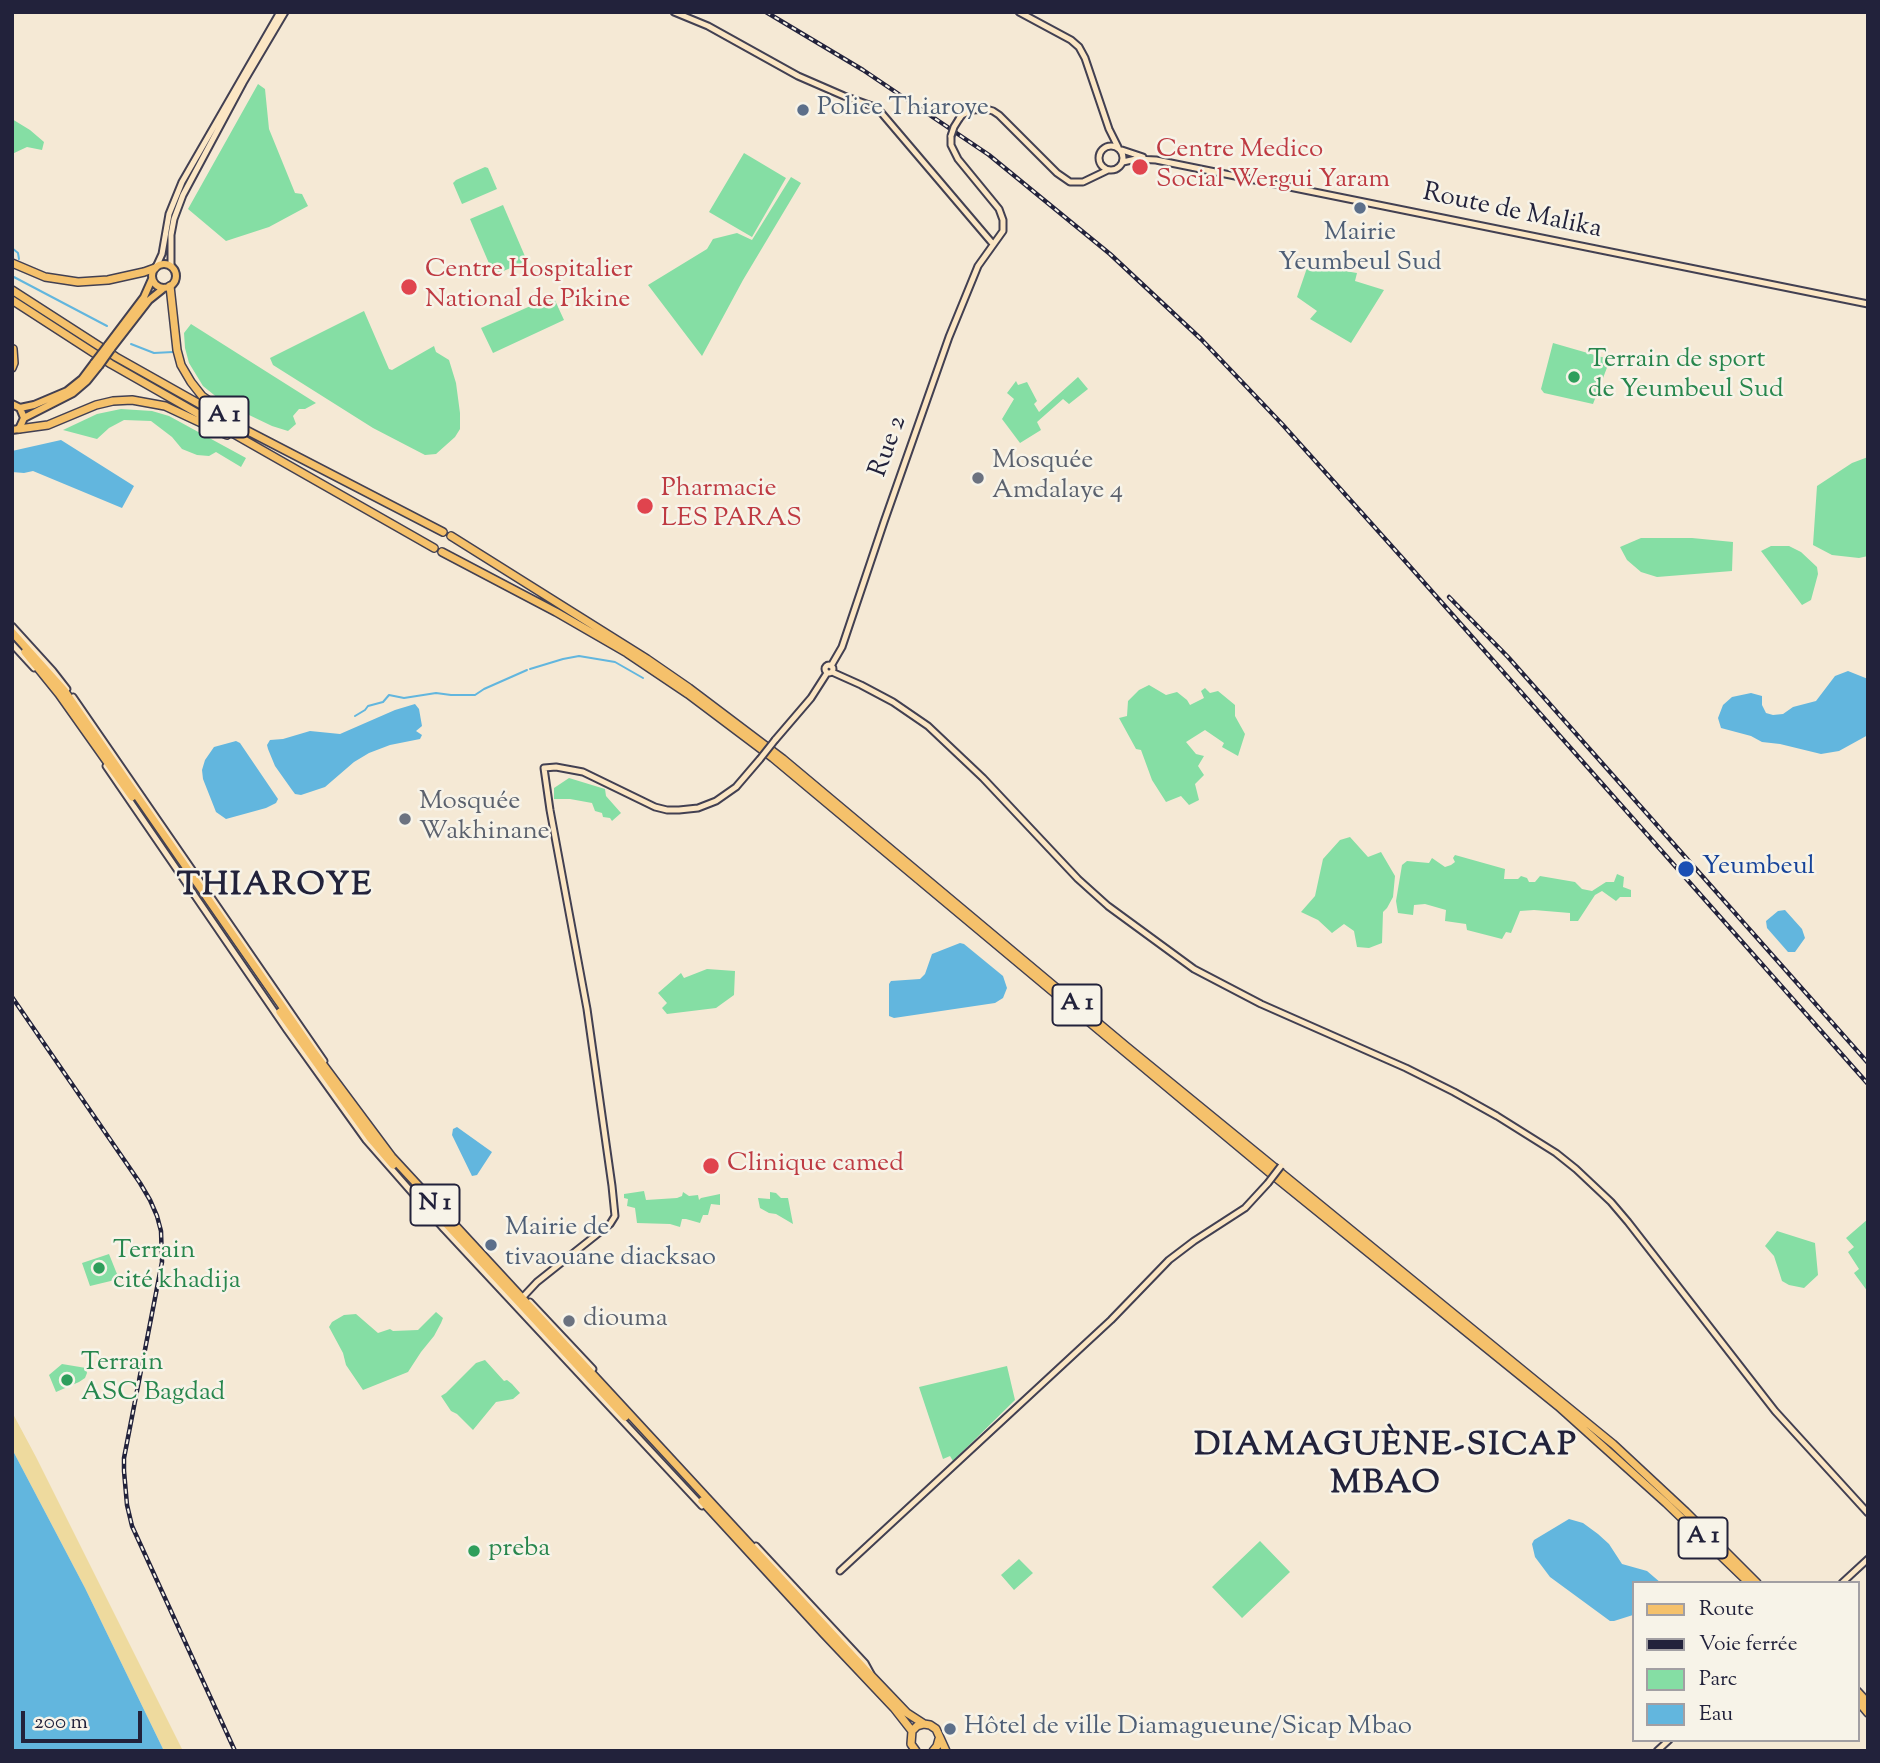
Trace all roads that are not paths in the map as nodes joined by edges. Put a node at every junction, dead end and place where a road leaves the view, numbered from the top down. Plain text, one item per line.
1 (282, 12) edge
2 (674, 12) edge
3 (1019, 12) edge
4 (1109, 128) junction
5 (1110, 146) junction
6 (1119, 148) junction
7 (1149, 160) junction
8 (1123, 162) junction
9 (1101, 165) junction
10 (1108, 170) junction
11 (1093, 177) junction
12 (174, 210) junction
13 (993, 244) junction
14 (12, 263) edge
15 (171, 266) junction
16 (155, 268) junction
17 (152, 279) junction
18 (167, 287) junction
19 (12, 290) edge
20 (12, 300) edge
21 (1868, 303) edge
22 (109, 347) junction
23 (13, 349) edge
24 (96, 364) junction
25 (12, 368) edge
26 (12, 404) edge
27 (20, 408) junction
28 (24, 418) junction
29 (15, 429) edge
30 (244, 429) junction
31 (237, 437) junction
32 (12, 626) edge
33 (12, 632) edge
34 (12, 639) edge
35 (12, 644) edge
36 (830, 670) junction
37 (86, 718) junction
38 (368, 1139) junction
39 (1281, 1166) dead end
40 (520, 1300) junction
41 (1868, 1513) edge
42 (1868, 1559) edge
43 (839, 1571) dead end
44 (1747, 1581) edge
45 (1755, 1581) edge
46 (1844, 1581) edge
47 (924, 1724) junction
48 (912, 1731) junction
49 (939, 1738) junction
50 (916, 1751) edge
51 (933, 1751) edge
52 (946, 1751) edge

1 - 12 street
2 - 13 street
3 - 4 street
4 - 5 street
4 - 6 street
5 - 6 street
5 - 9 street
6 - 7 street, Route de Malika
6 - 8 street
7 - 8 street, Route de Malika
7 - 21 street, Route de Malika
8 - 10 street
9 - 10 street
9 - 11 street
10 - 11 street
11 - 13 street, Rue 2, bridge
12 - 15 street
12 - 16 street
13 - 36 street, Rue 2
14 - 16 highway
15 - 16 main road
15 - 18 main road
16 - 17 main road
17 - 18 main road
17 - 22 main road
18 - 22 main road
18 - 30 highway
19 - 30 highway, A 1
20 - 31 highway, A 1
22 - 24 main road, bridge
23 - 25 highway
24 - 27 main road
24 - 28 main road
26 - 27 main road
27 - 28 main road
28 - 29 main road
29 - 31 highway
30 - 45 highway, A 1
31 - 44 highway, A 1
32 - 37 street
33 - 37 highway, N 1
34 - 38 highway, N 1
35 - 38 street
36 - 40 street, Rue 2, bridge
36 - 41 street
37 - 40 highway, N 1
38 - 40 highway, N 1
39 - 43 street, bridge
40 - 47 highway, N 1
40 - 48 highway, N 1
42 - 46 street
47 - 48 highway
47 - 49 highway, N 1
48 - 50 highway, N 1
49 - 51 highway
49 - 52 highway, N 1

